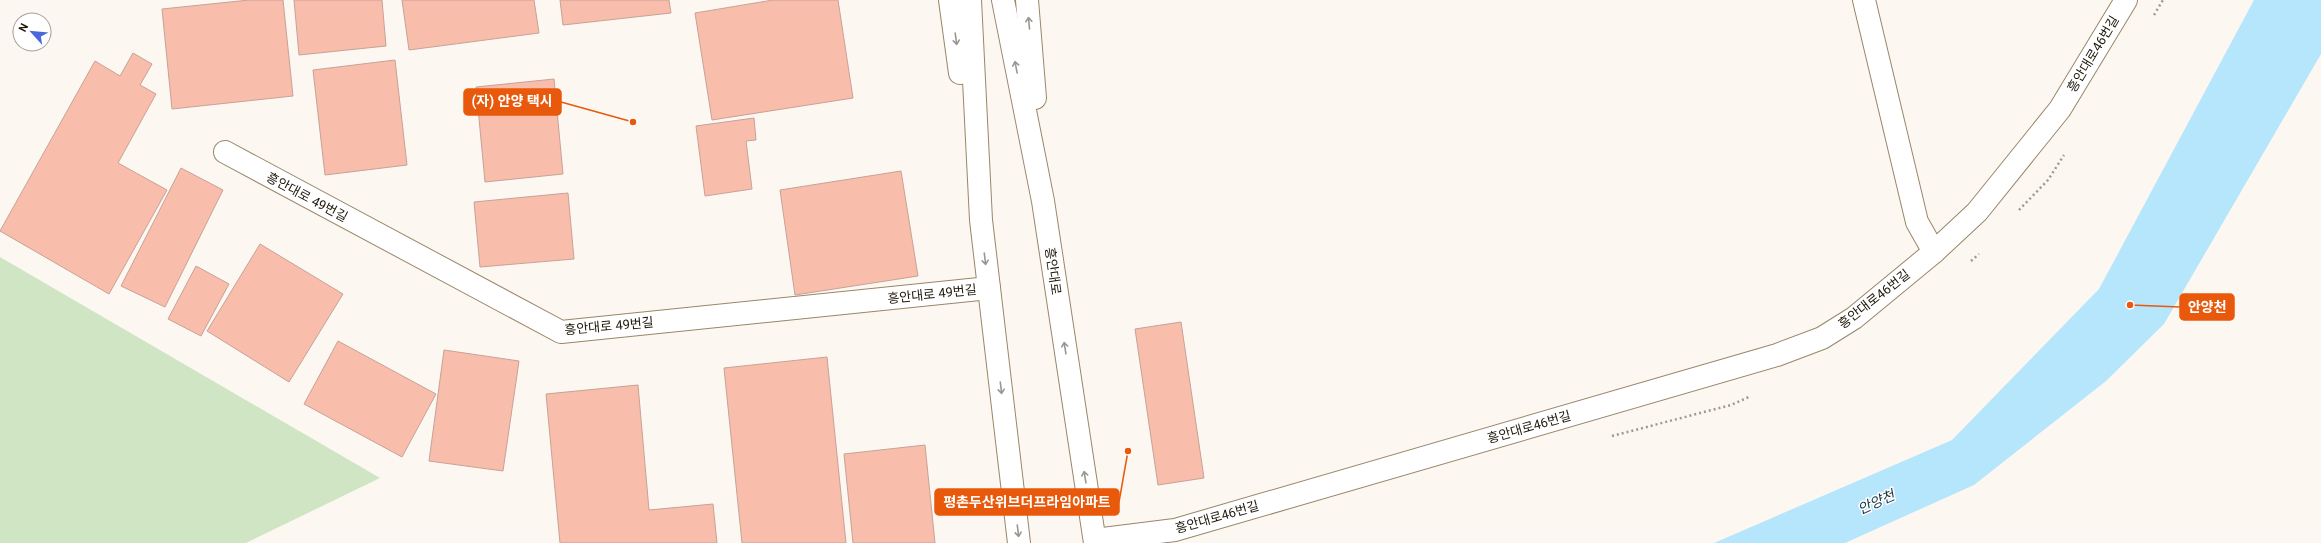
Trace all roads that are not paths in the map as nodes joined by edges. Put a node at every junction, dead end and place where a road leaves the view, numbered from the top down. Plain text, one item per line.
1 (950, 0) edge
2 (970, 0) edge
3 (1003, 0) edge
4 (1027, 0) edge
5 (1864, 0) edge
6 (2126, 0) edge
7 (225, 152) dead end
8 (1043, 201) junction
9 (981, 220) junction
10 (1934, 252) junction
11 (989, 288) junction
12 (1095, 542) edge
13 (1019, 543) edge

1 -> 9 main road
2 - 9 main road
8 -> 3 main road, 흥안대로
8 -> 4 main road
5 - 10 main road
6 - 10 main road, 흥안대로46번길
7 - 11 main road, 흥안대로 49번길
12 -> 8 main road, 흥안대로
9 -> 11 main road
10 - 12 main road, 흥안대로46번길
11 -> 13 main road

